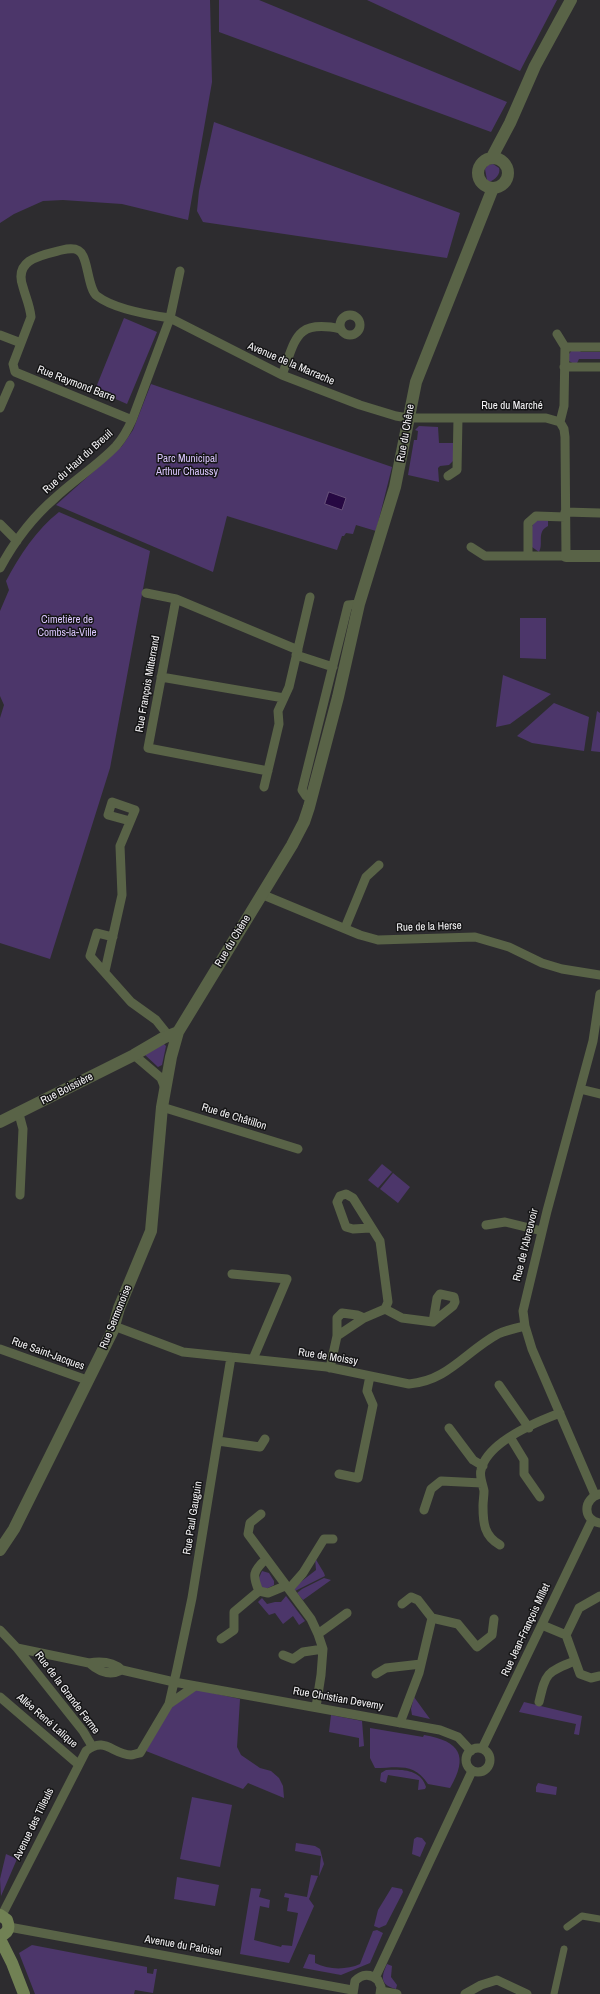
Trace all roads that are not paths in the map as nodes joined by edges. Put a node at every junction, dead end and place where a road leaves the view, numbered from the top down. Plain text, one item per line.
1 (571, 0) edge
2 (497, 159) junction
3 (488, 187) junction
4 (180, 271) dead end
5 (170, 318) junction
6 (341, 329) dead end
7 (557, 334) dead end
8 (0, 335) edge
9 (21, 343) junction
10 (565, 347) junction
11 (600, 347) edge
12 (564, 367) junction
13 (600, 367) edge
14 (282, 375) junction
15 (10, 385) dead end
16 (1, 402) edge
17 (408, 418) junction
18 (458, 418) junction
19 (132, 420) junction
20 (560, 422) junction
21 (448, 476) dead end
22 (600, 513) edge
23 (565, 515) junction
24 (0, 524) edge
25 (17, 541) junction
26 (471, 547) dead end
27 (528, 556) junction
28 (566, 556) junction
29 (600, 556) edge
30 (0, 568) edge
31 (146, 593) dead end
32 (310, 597) dead end
33 (176, 599) junction
34 (359, 604) junction
35 (297, 653) junction
36 (333, 667) junction
37 (161, 677) junction
38 (284, 698) junction
39 (268, 771) junction
40 (264, 787) dead end
41 (311, 797) junction
42 (130, 822) dead end
43 (379, 865) dead end
44 (260, 894) junction
45 (345, 928) junction
46 (112, 937) junction
47 (104, 972) junction
48 (600, 976) edge
49 (600, 994) edge
50 (173, 1033) junction
51 (134, 1055) junction
52 (165, 1088) junction
53 (580, 1089) junction
54 (600, 1094) edge
55 (162, 1107) junction
56 (19, 1114) junction
57 (0, 1122) edge
58 (298, 1149) dead end
59 (20, 1195) dead end
60 (486, 1225) dead end
61 (370, 1228) dead end
62 (542, 1231) junction
63 (232, 1274) dead end
64 (385, 1309) junction
65 (364, 1318) junction
66 (433, 1322) dead end
67 (114, 1326) junction
68 (525, 1326) junction
69 (338, 1336) junction
70 (0, 1349) edge
71 (231, 1357) junction
72 (253, 1359) junction
73 (330, 1368) junction
74 (370, 1376) junction
75 (87, 1382) junction
76 (499, 1385) dead end
77 (560, 1413) junction
78 (449, 1428) dead end
79 (529, 1428) junction
80 (510, 1437) junction
81 (265, 1439) dead end
82 (218, 1441) junction
83 (483, 1466) junction
84 (339, 1474) dead end
85 (482, 1483) junction
86 (598, 1494) edge
87 (540, 1497) dead end
88 (424, 1510) dead end
89 (261, 1514) dead end
90 (596, 1522) edge
91 (333, 1539) dead end
92 (500, 1545) dead end
93 (0, 1550) edge
94 (266, 1559) junction
95 (287, 1587) junction
96 (259, 1592) junction
97 (600, 1596) edge
98 (402, 1604) dead end
99 (347, 1613) dead end
100 (432, 1618) junction
101 (494, 1619) dead end
102 (542, 1625) junction
103 (0, 1630) edge
104 (318, 1634) junction
105 (566, 1635) junction
106 (221, 1639) dead end
107 (18, 1648) junction
108 (323, 1650) junction
109 (283, 1655) dead end
110 (575, 1661) junction
111 (421, 1664) junction
112 (376, 1674) dead end
113 (600, 1676) edge
114 (174, 1682) junction
115 (195, 1686) junction
116 (0, 1697) edge
117 (539, 1702) dead end
118 (168, 1704) junction
119 (316, 1708) junction
120 (400, 1723) junction
121 (92, 1746) junction
122 (482, 1749) junction
123 (471, 1750) junction
124 (78, 1764) junction
125 (472, 1771) junction
126 (1, 1915) edge
127 (600, 1918) edge
128 (9, 1927) junction
129 (567, 1927) dead end
130 (0, 1938) edge
131 (564, 1949) dead end
132 (375, 1978) junction
133 (352, 1992) edge
134 (381, 1993) edge
135 (24, 1994) edge
136 (397, 1994) edge
137 (466, 1994) edge
138 (527, 1994) edge
139 (554, 1994) edge

1 - 2 street
2 - 3 street
2 - 3 street
3 - 17 street, Rue du Chêne
4 - 5 street, Rue du Haut du Breuil
5 - 9 street, Avenue de la Marrache
5 - 14 street, Avenue de la Marrache
5 - 19 street, Rue du Haut du Breuil
6 - 14 street
7 - 10 street
8 - 9 street
9 - 19 street, Rue Raymond Barre
10 - 11 street
10 - 12 street
12 - 13 street
12 - 20 street
14 - 17 street, Avenue de la Marrache
15 - 16 street
17 - 18 street, Rue du Marché
17 - 34 street, Rue du Chêne
18 - 20 street, Rue du Marché
18 - 21 street
19 - 25 street, Rue du Haut du Breuil
20 - 23 street
22 - 23 street
23 - 27 street
23 - 28 street
24 - 25 street
25 - 30 street, Rue du Haut du Breuil
26 - 27 street
27 - 28 street
28 - 29 street
31 - 33 street
32 - 35 street
33 - 35 street
33 - 37 street, Rue François Mitterrand
34 - 36 street
34 - 41 street, Rue du Chêne
35 - 36 street
35 - 38 street
36 - 41 street
37 - 38 street
37 - 39 street, Rue François Mitterrand
38 - 39 street
39 - 40 street
41 - 44 street, Rue du Chêne
42 - 46 street
43 - 45 street
44 - 45 street, Rue de la Herse
44 - 50 street, Rue du Chêne
45 - 48 street, Rue de la Herse
46 - 47 street
46 - 47 street
47 - 50 street
49 - 53 street, Rue de l'Abreuvoir
50 - 51 street, Rue Boissière
50 - 52 street, Rue du Chêne
51 - 52 street
51 - 56 street, Rue Boissière
52 - 55 street, Rue Sermonoise
53 - 54 street
53 - 62 street, Rue de l'Abreuvoir
55 - 58 street, Rue de Châtillon
55 - 67 street, Rue Sermonoise
56 - 57 street, Rue Boissière
56 - 59 street
60 - 62 street
61 - 64 street
62 - 68 street, Rue de l'Abreuvoir
63 - 72 street
64 - 65 street
64 - 66 street
65 - 69 street
65 - 69 street
67 - 71 street, Rue de Moissy
67 - 75 street, Rue Sermonoise
68 - 74 street, Rue de Moissy
68 - 77 street, Rue de l'Abreuvoir
69 - 73 street
70 - 75 street, Rue Saint-Jacques
71 - 72 street, Rue de Moissy
71 - 82 street, Rue Paul Gauguin
72 - 73 street, Rue de Moissy
73 - 74 street, Rue de Moissy
74 - 84 street
75 - 93 street, Rue Sermonoise
76 - 79 street
77 - 79 street
77 - 86 street, Rue de l'Abreuvoir
78 - 83 street
79 - 80 street
80 - 83 street
80 - 87 street
81 - 82 street
82 - 114 street, Rue Paul Gauguin
83 - 85 street
85 - 88 street
85 - 92 street
86 - 90 street
89 - 94 street
90 - 102 street, Rue Jean-François Millet
91 - 95 street
94 - 95 street
94 - 96 street
95 - 96 street
95 - 104 street
96 - 106 street
97 - 105 street
98 - 100 street
99 - 104 street
100 - 101 street
100 - 111 street
102 - 105 street
102 - 122 street, Rue Jean-François Millet
103 - 107 street, Rue de la Grande Ferme
104 - 108 street
105 - 110 street
107 - 114 street, Rue Christian Devemy
107 - 121 street, Rue de la Grande Ferme
108 - 109 street
108 - 119 street
110 - 113 street
110 - 117 street
111 - 112 street
111 - 120 street
114 - 115 street, Rue Christian Devemy
114 - 118 street, Rue de la Grande Ferme
115 - 118 street
115 - 119 street, Rue Christian Devemy
116 - 124 street, Allée René Lalique
118 - 121 street, Rue de la Grande Ferme
119 - 120 street, Rue Christian Devemy
120 - 123 street, Rue Christian Devemy
121 - 124 street, Avenue des Tilleuls
122 - 123 street
122 - 125 street
123 - 125 street
124 - 126 street, Avenue des Tilleuls
125 - 132 street
126 - 128 main road
127 - 129 street
128 - 130 main road
128 - 133 street, Avenue du Paloisel
130 - 135 main road
131 - 139 street
132 - 133 street
132 - 134 street
134 - 136 street
137 - 138 street

